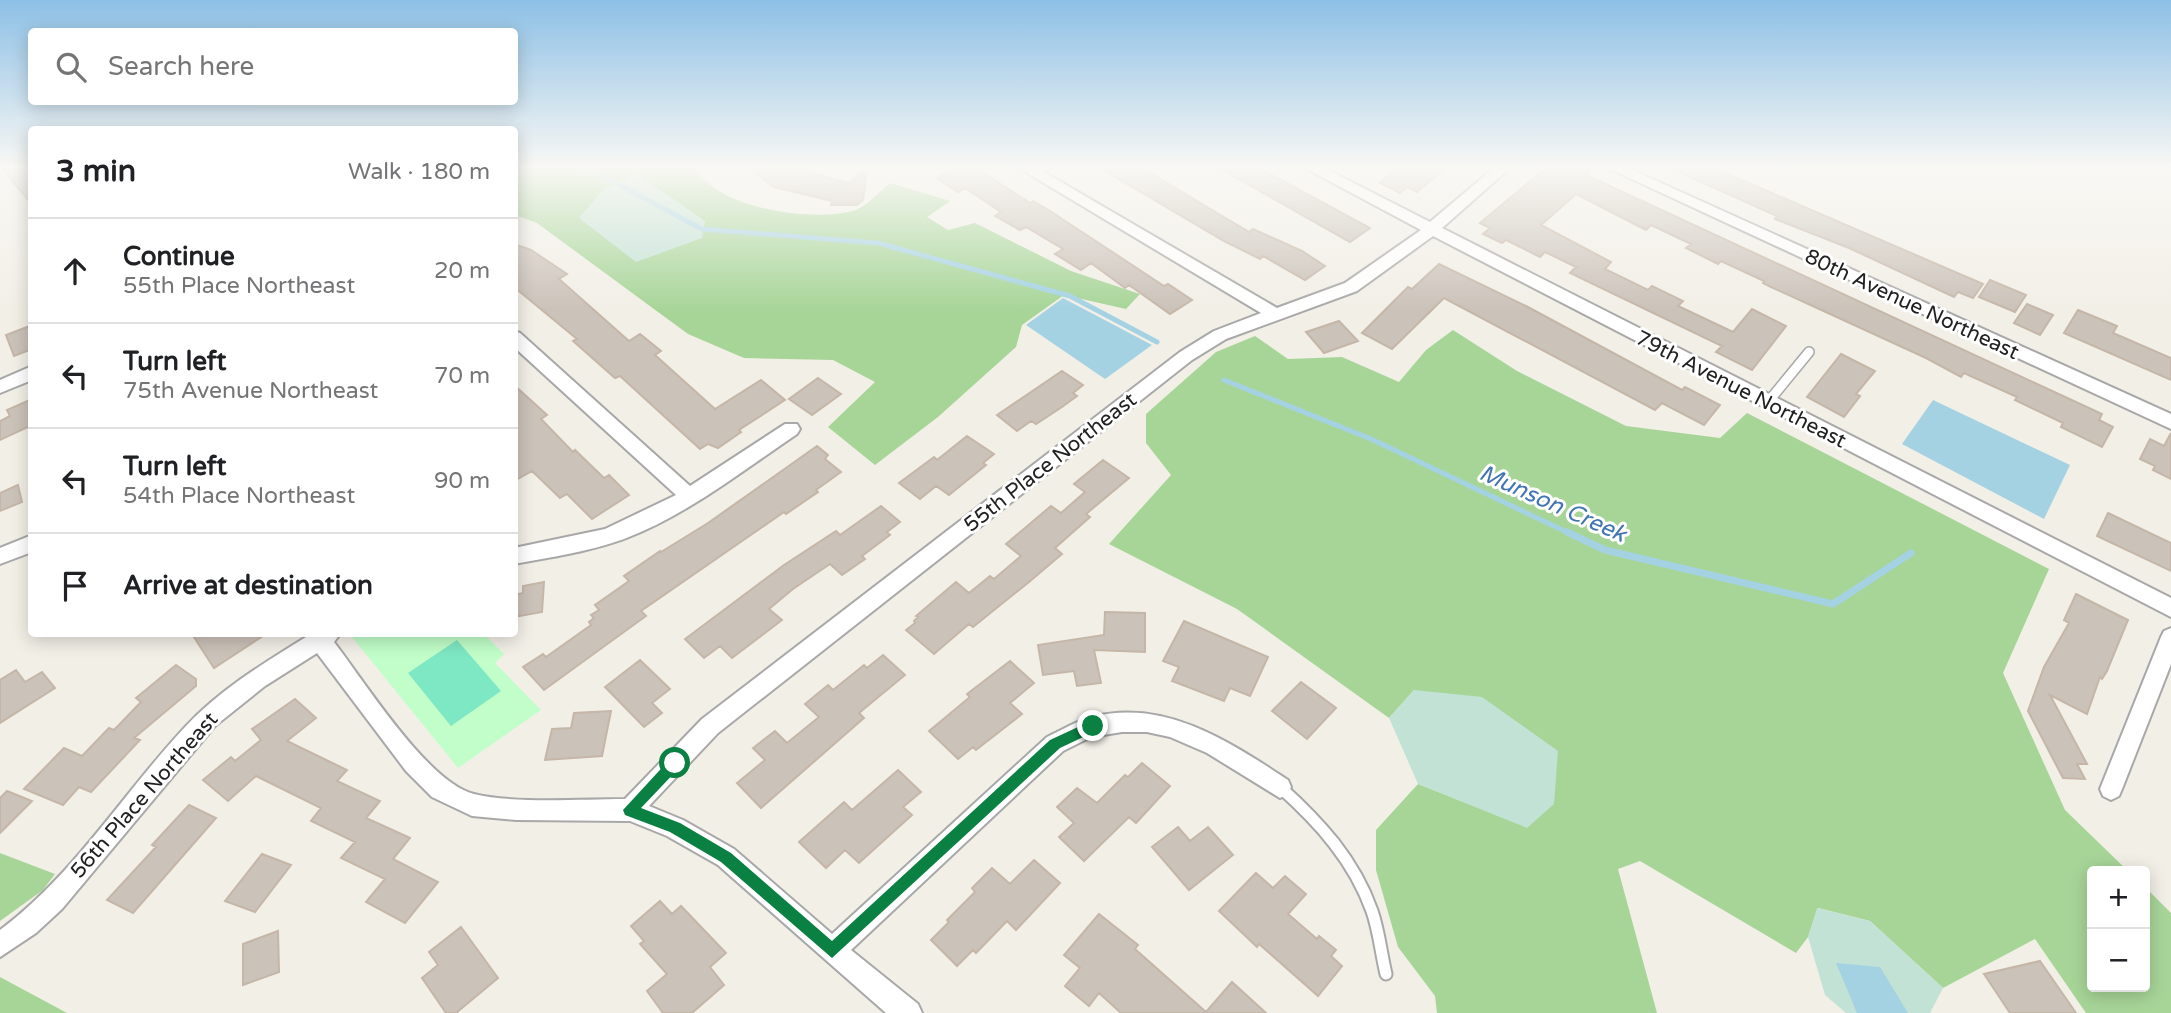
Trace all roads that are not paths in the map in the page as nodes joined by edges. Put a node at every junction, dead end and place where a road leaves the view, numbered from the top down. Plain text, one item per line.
1 (1107, 215) edge
2 (1403, 215) edge
3 (1448, 215) edge
4 (1718, 215) edge
5 (1431, 230) junction
6 (1275, 314) junction
7 (518, 346) edge
8 (1809, 352) dead end
9 (28, 374) edge
10 (0, 387) edge
11 (1768, 402) junction
12 (2171, 422) edge
13 (791, 429) dead end
14 (688, 495) junction
15 (28, 545) edge
16 (518, 555) edge
17 (0, 556) edge
18 (2171, 608) edge
19 (321, 637) edge
20 (323, 637) edge
21 (2171, 637) edge
22 (1280, 787) joint
23 (2111, 789) dead end
24 (630, 810) junction
25 (0, 945) edge
26 (832, 951) junction
27 (1385, 974) dead end
28 (909, 1013) edge

1 - 6 street
2 - 5 street, 79th Avenue Northeast
3 - 5 street, 55th Place Northeast
4 - 12 street, 80th Avenue Northeast
5 - 6 street, 55th Place Northeast
5 - 11 street, 79th Avenue Northeast
6 - 24 street, 55th Place Northeast
7 - 14 street
8 - 11 lane
9 - 10 street
11 - 18 street, 79th Avenue Northeast
13 - 14 street
14 - 16 street
15 - 17 street
19 - 25 street, 56th Place Northeast
20 - 24 street
21 - 23 street
22 - 26 street
22 - 27 lane
24 - 26 street
26 - 28 street

